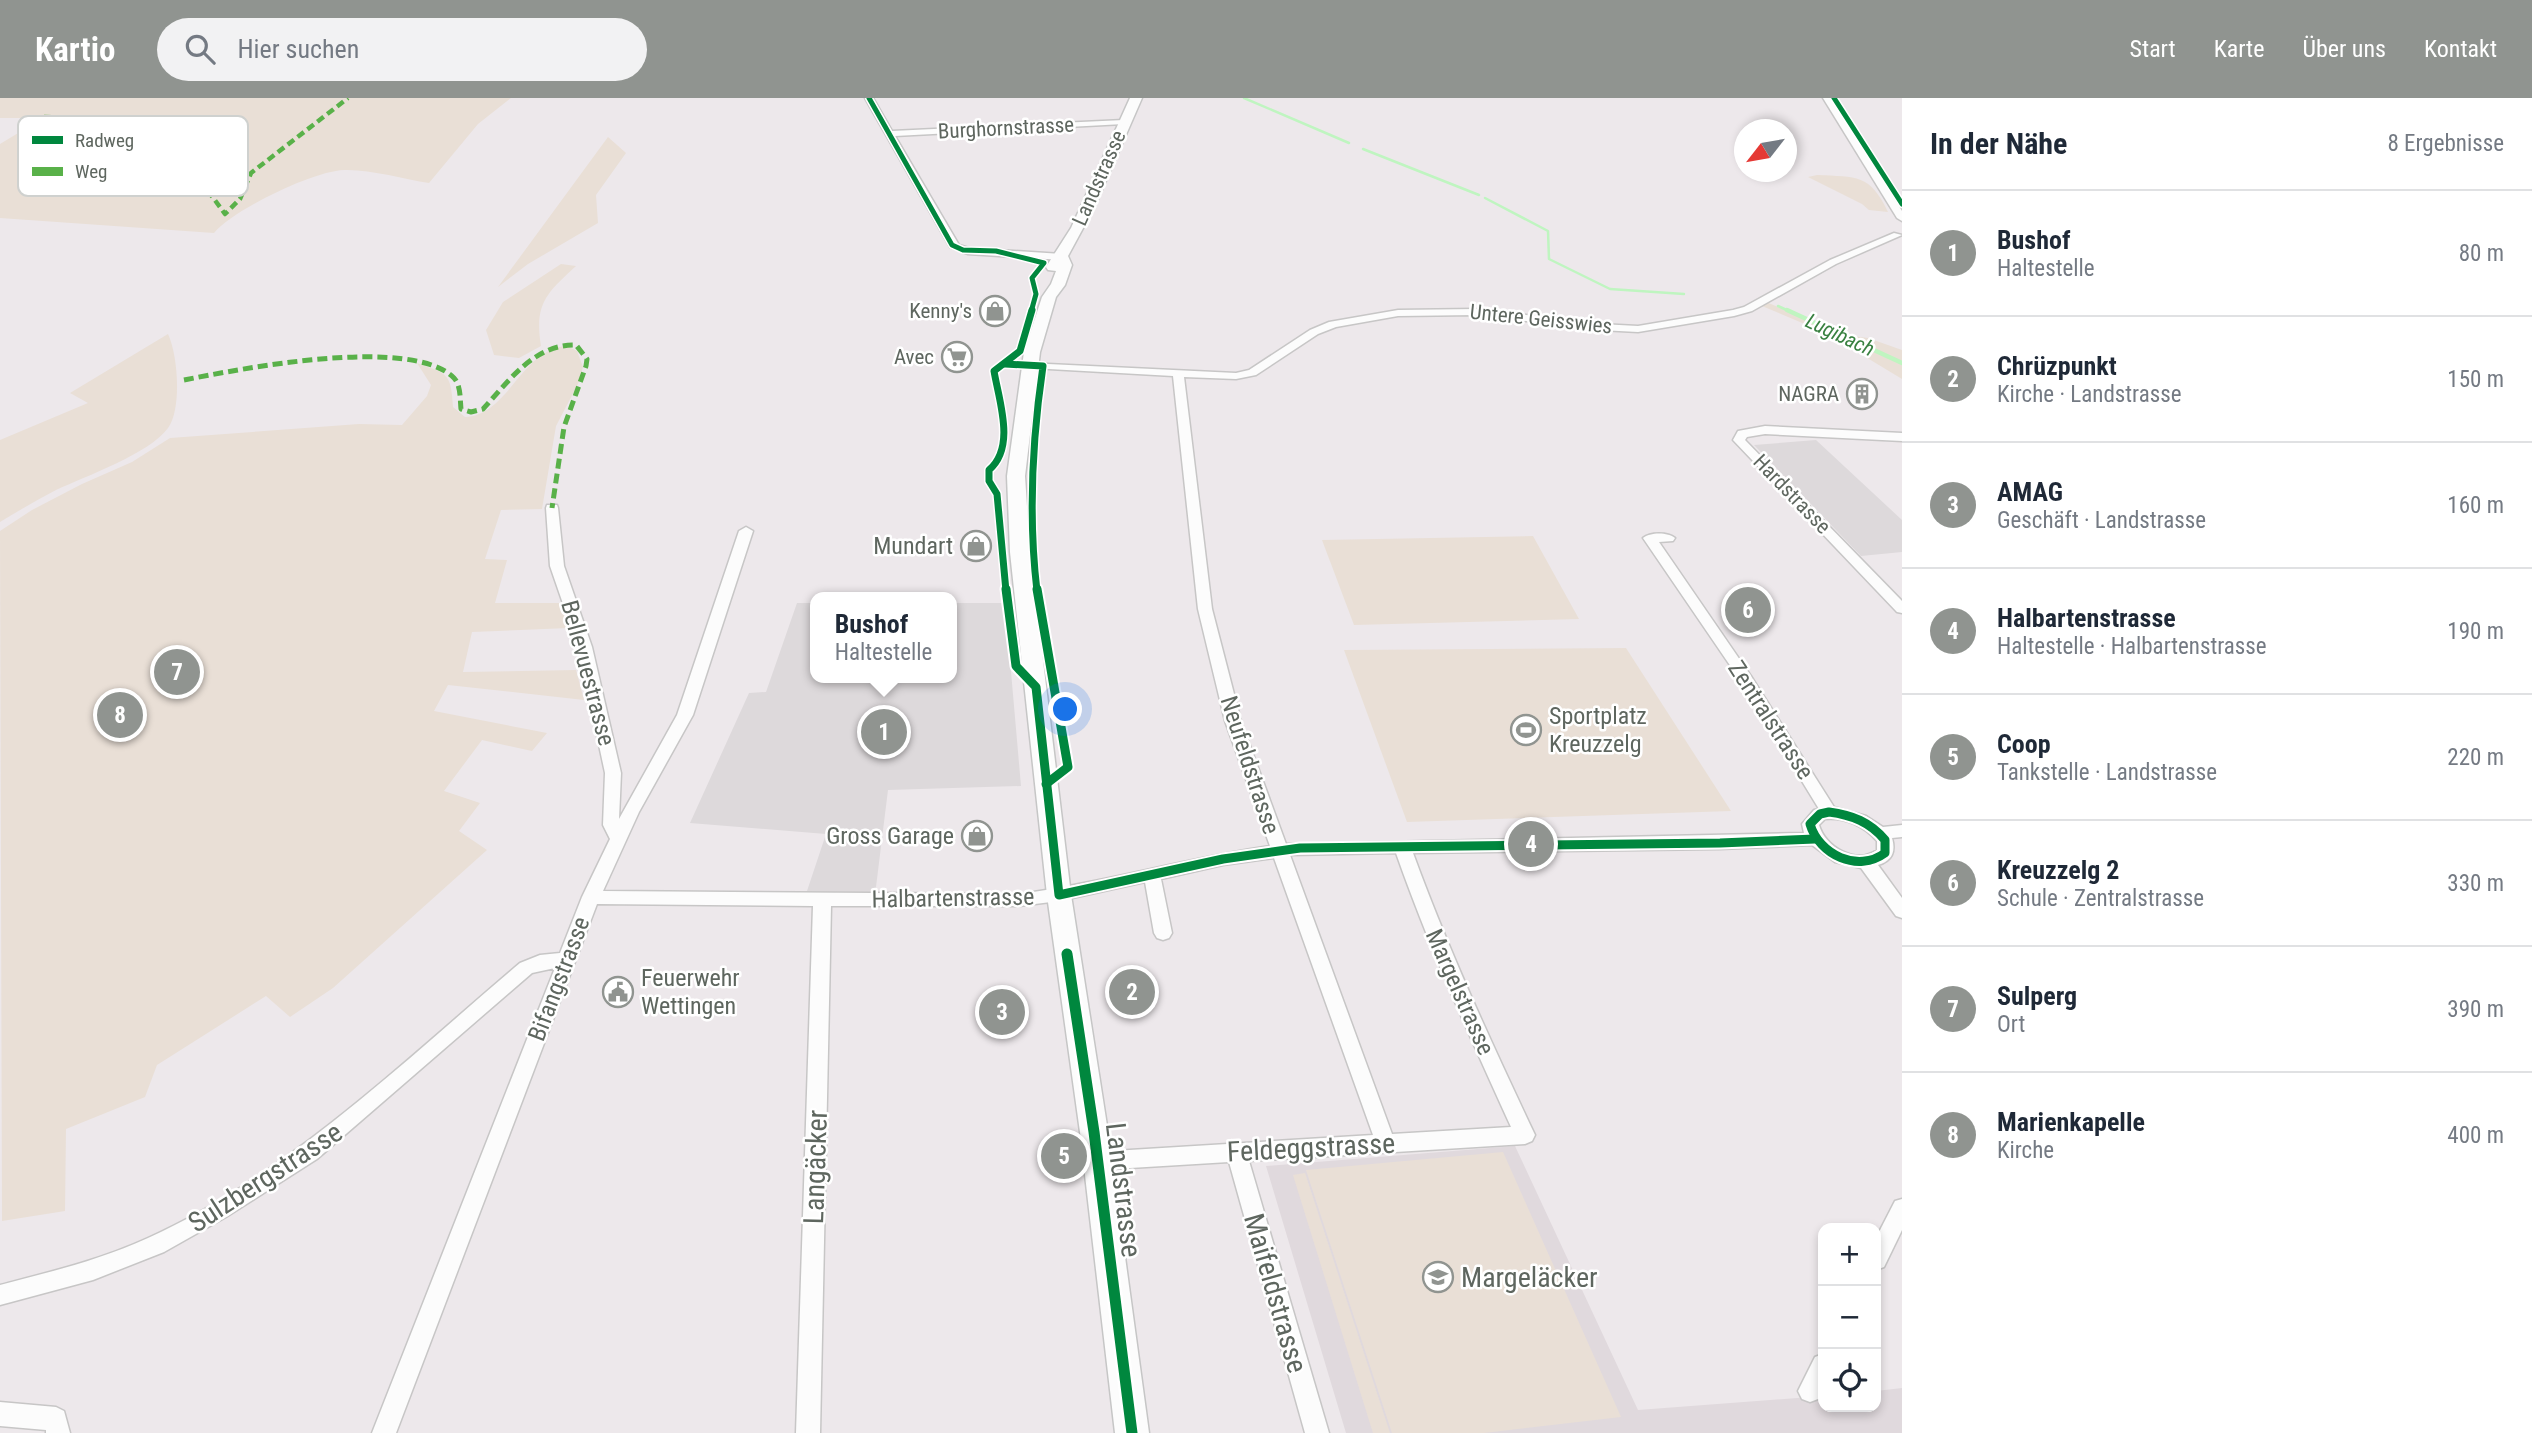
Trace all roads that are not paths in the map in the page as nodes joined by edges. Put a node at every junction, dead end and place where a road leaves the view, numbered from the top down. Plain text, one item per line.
1 (869, 98) edge
2 (1136, 98) edge
3 (1827, 98) edge
4 (1124, 122) junction
5 (888, 134) junction
6 (1902, 218) edge
7 (1897, 235) dead end
8 (1062, 257) junction
9 (1049, 297) joint
10 (1031, 365) junction
11 (1178, 372) junction
12 (1902, 437) edge
13 (552, 508) dead end
14 (746, 531) dead end
15 (1668, 538) dead end
16 (1902, 609) edge
17 (1829, 812) junction
18 (1902, 831) edge
19 (1880, 833) junction
20 (618, 838) junction
21 (1815, 839) junction
22 (1402, 846) junction
23 (1279, 851) junction
24 (1866, 862) junction
25 (1152, 874) junction
26 (1059, 895) junction
27 (591, 897) junction
28 (822, 900) junction
29 (1902, 911) edge
30 (1163, 933) dead end
31 (566, 960) junction
32 (1525, 1135) joint
33 (1385, 1142) junction
34 (1236, 1152) junction
35 (1097, 1161) junction
36 (1902, 1208) edge
37 (1881, 1250) edge
38 (0, 1295) edge
39 (1818, 1375) edge
40 (1810, 1391) dead end
41 (0, 1414) edge
42 (58, 1433) edge
43 (384, 1433) edge
44 (808, 1433) edge
45 (1132, 1433) edge
46 (1317, 1433) edge

1 - 5 street
2 - 4 main road, Landstrasse
3 - 6 street
4 - 5 street, Burghornstrasse
4 - 8 main road, Landstrasse
5 - 8 street
7 - 11 street, Untere Geisswies
8 - 9 main road, Landstrasse
9 - 10 main road, Landstrasse
10 - 11 street, Untere Geisswies
10 - 26 main road, Landstrasse
11 - 23 street, Neufeldstrasse
12 - 16 street, Hardstrasse
13 - 20 street, Bellevuestrasse
14 - 20 street, Bifangstrasse
15 - 17 street, Zentralstrasse
17 - 19 street
17 - 21 street
18 - 19 street
19 - 24 street
20 - 27 street, Bifangstrasse
21 - 22 street, Halbartenstrasse
21 - 24 street
22 - 23 street, Halbartenstrasse
22 - 32 street, Margelstrasse
23 - 25 street, Halbartenstrasse
23 - 33 street, Neufeldstrasse
24 - 29 street
25 - 26 street, Halbartenstrasse
25 - 30 street
26 - 28 street, Halbartenstrasse
26 - 35 main road, Landstrasse
27 - 28 street, Halbartenstrasse
27 - 31 street, Bifangstrasse
28 - 44 street, Langäcker
31 - 38 street, Sulzbergstrasse
31 - 43 street, Bifangstrasse
32 - 33 street, Feldeggstrasse
33 - 34 street, Feldeggstrasse
34 - 35 street, Feldeggstrasse
34 - 46 street, Maifeldstrasse
35 - 45 main road, Landstrasse
36 - 37 street
39 - 40 street
41 - 42 street

